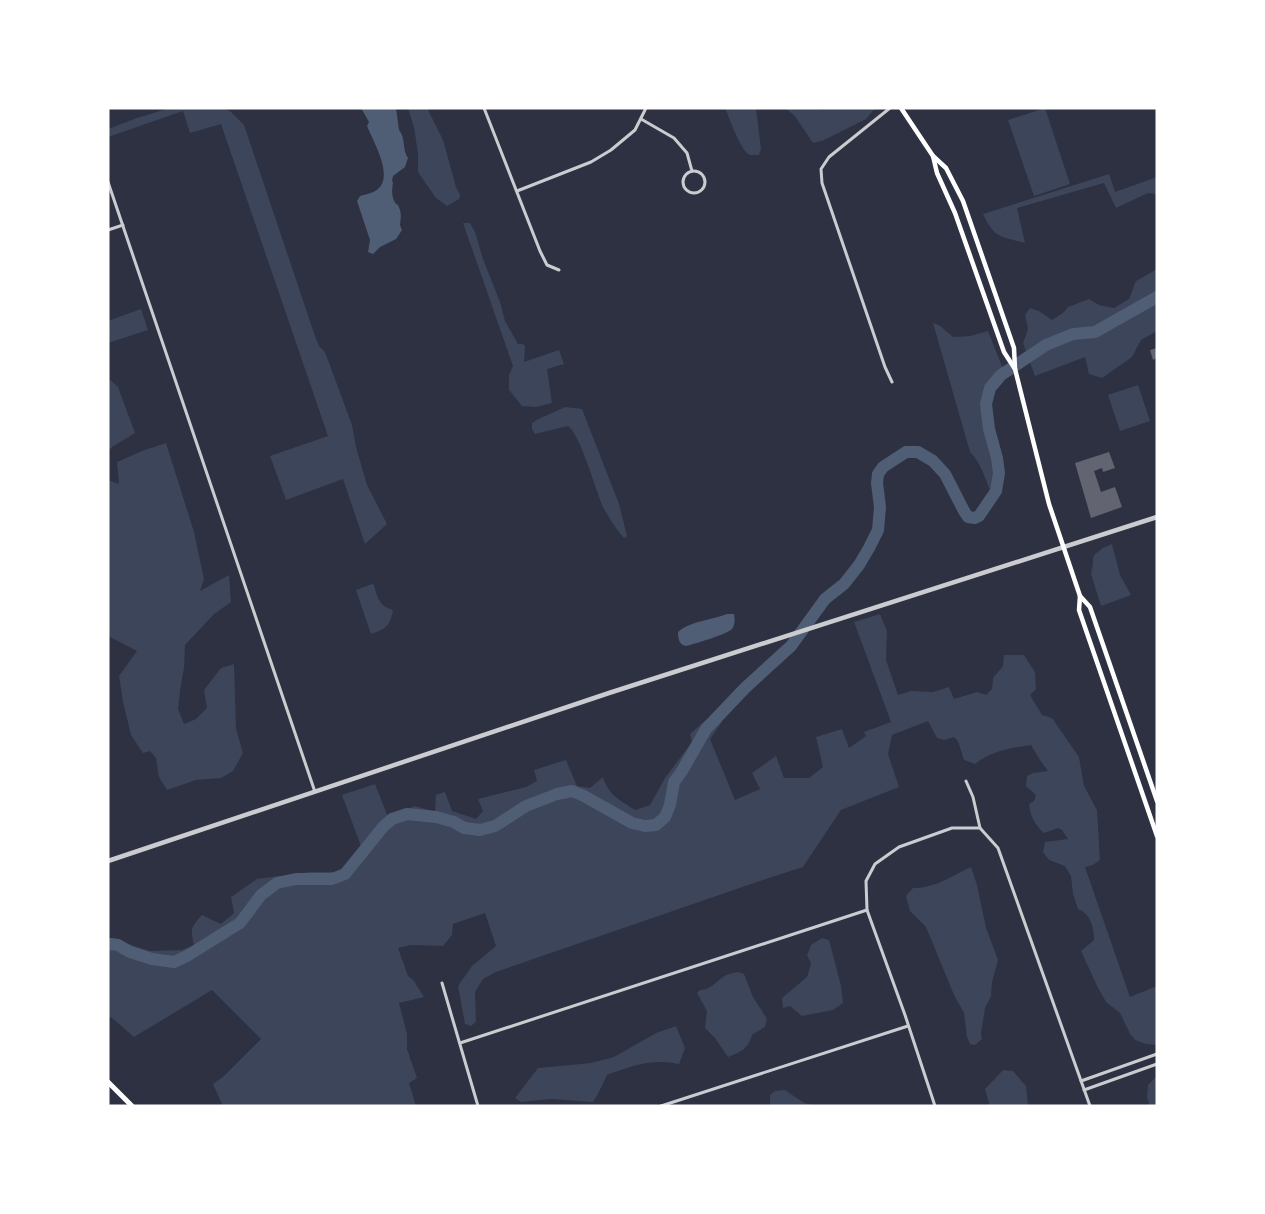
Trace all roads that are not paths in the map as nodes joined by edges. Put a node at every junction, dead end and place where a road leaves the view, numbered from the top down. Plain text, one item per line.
1 (484, 108) edge
2 (646, 108) edge
3 (890, 108) edge
4 (901, 108) edge
5 (641, 119) junction
6 (933, 156) junction
7 (692, 171) junction
8 (108, 182) edge
9 (517, 191) junction
10 (123, 225) junction
11 (108, 230) edge
12 (559, 270) dead end
13 (1015, 369) junction
14 (892, 382) dead end
15 (1157, 517) edge
16 (1063, 547) junction
17 (1080, 596) junction
18 (966, 781) dead end
19 (315, 792) junction
20 (1157, 801) edge
21 (980, 828) junction
22 (1157, 836) edge
23 (108, 861) edge
24 (867, 910) junction
25 (442, 983) dead end
26 (908, 1026) junction
27 (460, 1043) junction
28 (1157, 1054) edge
29 (1157, 1064) edge
30 (1081, 1081) junction
31 (108, 1082) edge
32 (1084, 1090) junction
33 (132, 1106) edge
34 (478, 1106) edge
35 (661, 1106) edge
36 (935, 1106) edge
37 (1089, 1106) edge

1 - 9 street
2 - 5 street
3 - 14 street
4 - 6 main road
5 - 7 street
5 - 9 street
6 - 13 main road
6 - 13 main road
7 - 7 street
8 - 10 street
9 - 12 street
10 - 11 street
10 - 19 street
13 - 16 main road
15 - 16 street
16 - 17 main road
16 - 19 street
17 - 20 main road
17 - 22 main road
18 - 21 street
19 - 23 street
21 - 24 street
21 - 30 street
24 - 26 street
24 - 27 street
25 - 27 street
26 - 35 street
26 - 36 street
27 - 34 street
28 - 30 street
29 - 32 street
30 - 32 street
31 - 33 main road
32 - 37 street

